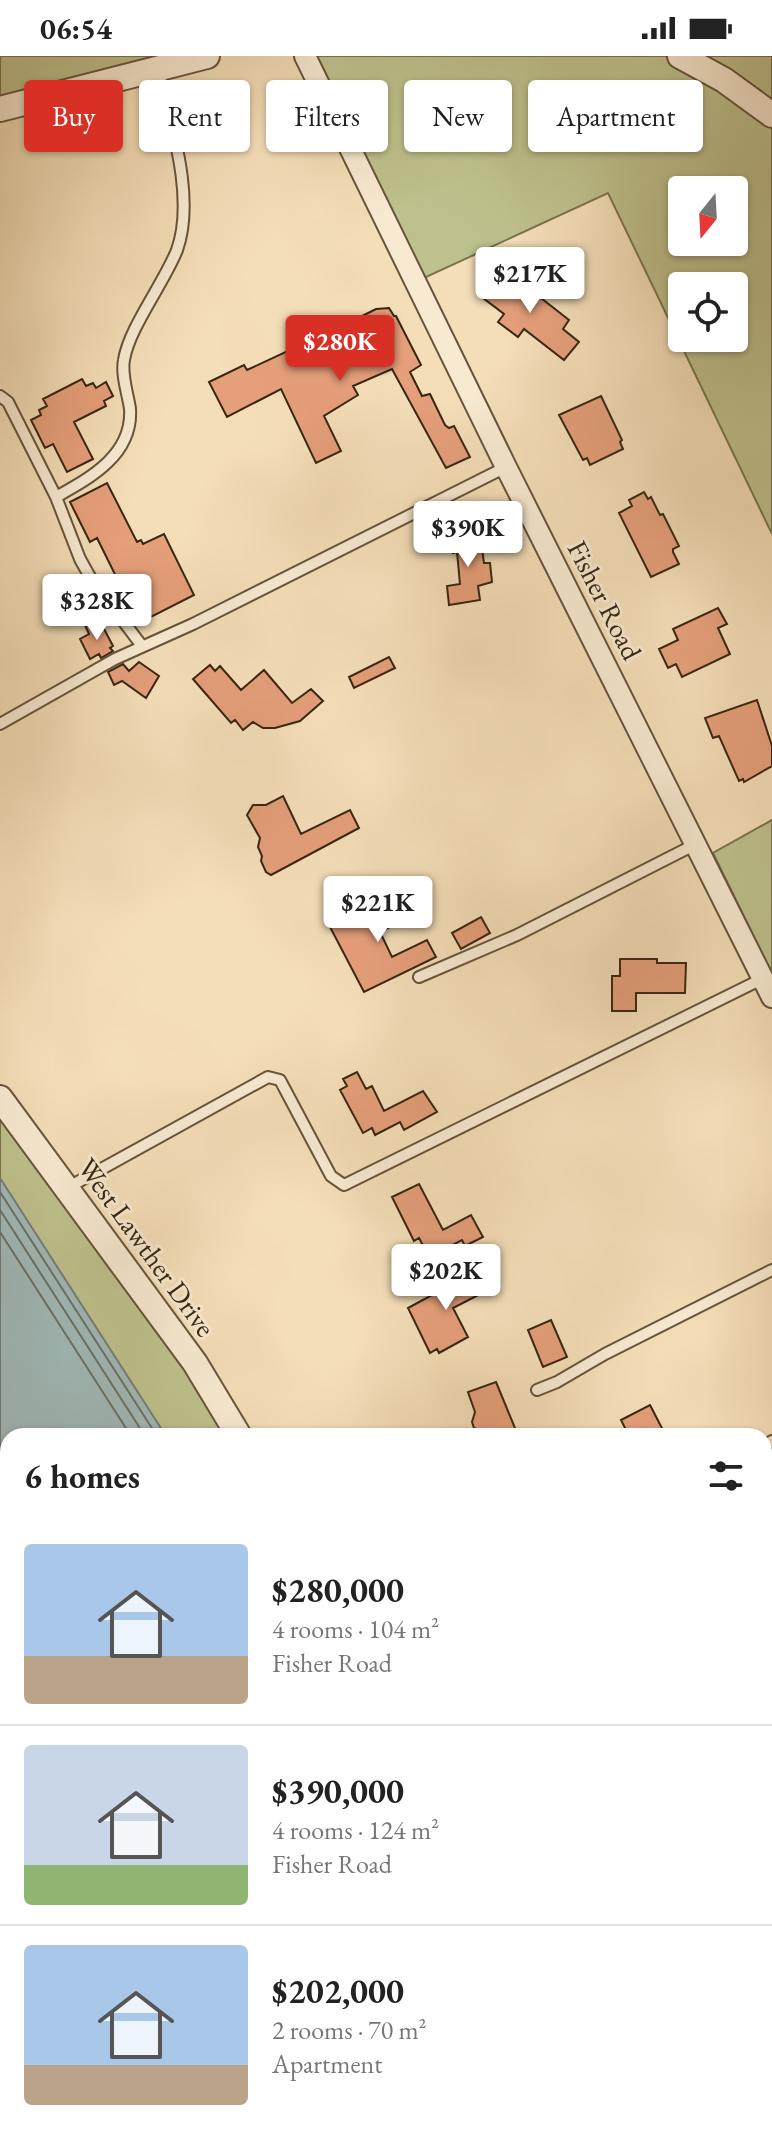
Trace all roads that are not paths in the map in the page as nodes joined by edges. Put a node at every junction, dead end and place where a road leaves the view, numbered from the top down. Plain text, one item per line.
1 (207, 56) edge
2 (305, 56) edge
3 (680, 56) edge
4 (158, 69) junction
5 (0, 109) edge
6 (772, 115) edge
7 (0, 396) edge
8 (506, 467) junction
9 (56, 497) junction
10 (142, 646) junction
11 (0, 724) edge
12 (696, 844) junction
13 (419, 977) dead end
14 (767, 988) edge
15 (0, 1098) edge
16 (67, 1188) junction
17 (772, 1270) edge
18 (537, 1390) dead end
19 (234, 1428) edge

1 - 4 street
2 - 8 street, Fisher Road
3 - 6 street
4 - 5 street
4 - 9 lane
7 - 9 lane
8 - 10 lane
8 - 12 street, Fisher Road
9 - 10 lane
10 - 11 lane
12 - 13 lane
12 - 14 street, Fisher Road
14 - 16 lane
15 - 16 street, West Lawther Drive
16 - 19 street, West Lawther Drive
17 - 18 lane

